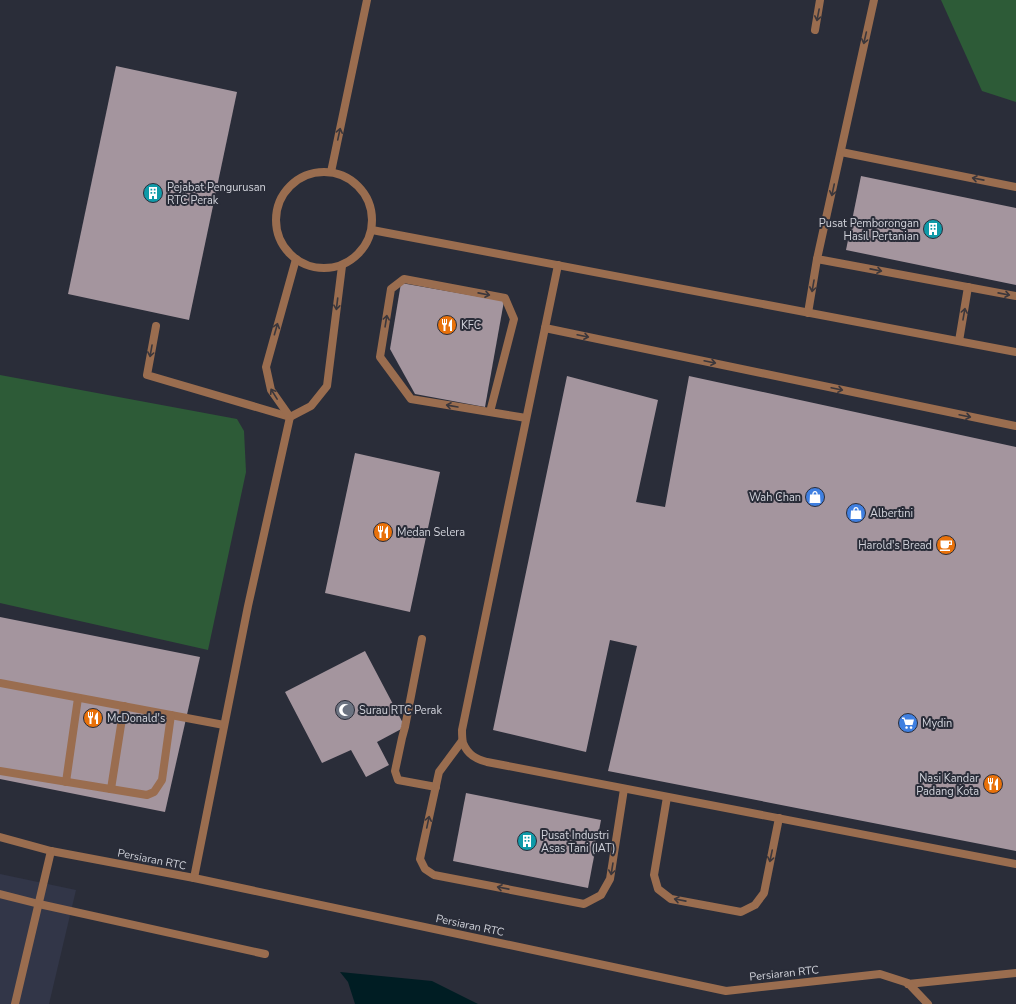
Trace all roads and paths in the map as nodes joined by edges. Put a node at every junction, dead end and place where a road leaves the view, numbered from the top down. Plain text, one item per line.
1 (367, 0) edge
2 (820, 0) edge
3 (874, 0) edge
4 (815, 30) dead end
5 (841, 152) junction
6 (331, 172) junction
7 (1016, 187) edge
8 (372, 230) junction
9 (817, 258) junction
10 (296, 259) junction
11 (558, 265) junction
12 (342, 266) junction
13 (968, 287) junction
14 (1016, 296) edge
15 (808, 313) junction
16 (156, 326) dead end
17 (545, 328) junction
18 (959, 341) junction
19 (1016, 352) edge
20 (490, 412) junction
21 (290, 417) junction
22 (526, 418) junction
23 (1016, 426) edge
24 (422, 639) dead end
25 (0, 683) edge
26 (78, 698) junction
27 (124, 706) junction
28 (170, 715) junction
29 (224, 725) junction
30 (462, 742) junction
31 (0, 771) edge
32 (66, 782) junction
33 (436, 787) junction
34 (624, 789) junction
35 (111, 790) junction
36 (667, 797) junction
37 (780, 818) junction
38 (0, 837) edge
39 (51, 851) junction
40 (1016, 864) edge
41 (194, 878) junction
42 (0, 894) edge
43 (39, 904) junction
44 (265, 954) dead end
45 (1016, 973) edge
46 (908, 984) junction
47 (15, 1004) edge
48 (928, 1004) edge

6 -> 1 street
2 -> 4 street
3 -> 5 street
7 -> 5 street
5 -> 9 street
6 - 8 street
6 - 10 street
8 - 11 street
8 - 12 street
9 -> 13 street
9 -> 15 street
10 - 12 street
21 -> 10 street
11 - 15 street
11 - 17 street
12 -> 21 street
13 -> 14 street
18 -> 13 street
15 - 18 street
16 -> 21 street
17 - 22 street
17 -> 23 street
18 - 19 street
20 -> 20 street
20 - 22 street
21 - 29 street
22 - 30 street
24 - 33 street
25 - 26 street
26 - 27 street
26 - 32 street
27 - 28 street
27 - 35 street
28 - 29 street
28 - 35 street
29 - 41 street
30 - 33 street
30 - 34 street
31 - 32 street
32 - 35 street
34 -> 33 street
34 - 36 street
36 - 37 street
37 -> 36 street
37 - 40 street
38 - 39 street, Persiaran RTC
39 - 41 street, Persiaran RTC
39 - 43 street
41 - 46 street, Persiaran RTC
42 - 43 street
43 - 44 street
43 - 47 street
45 - 46 street
46 - 48 street, Persiaran RTC

